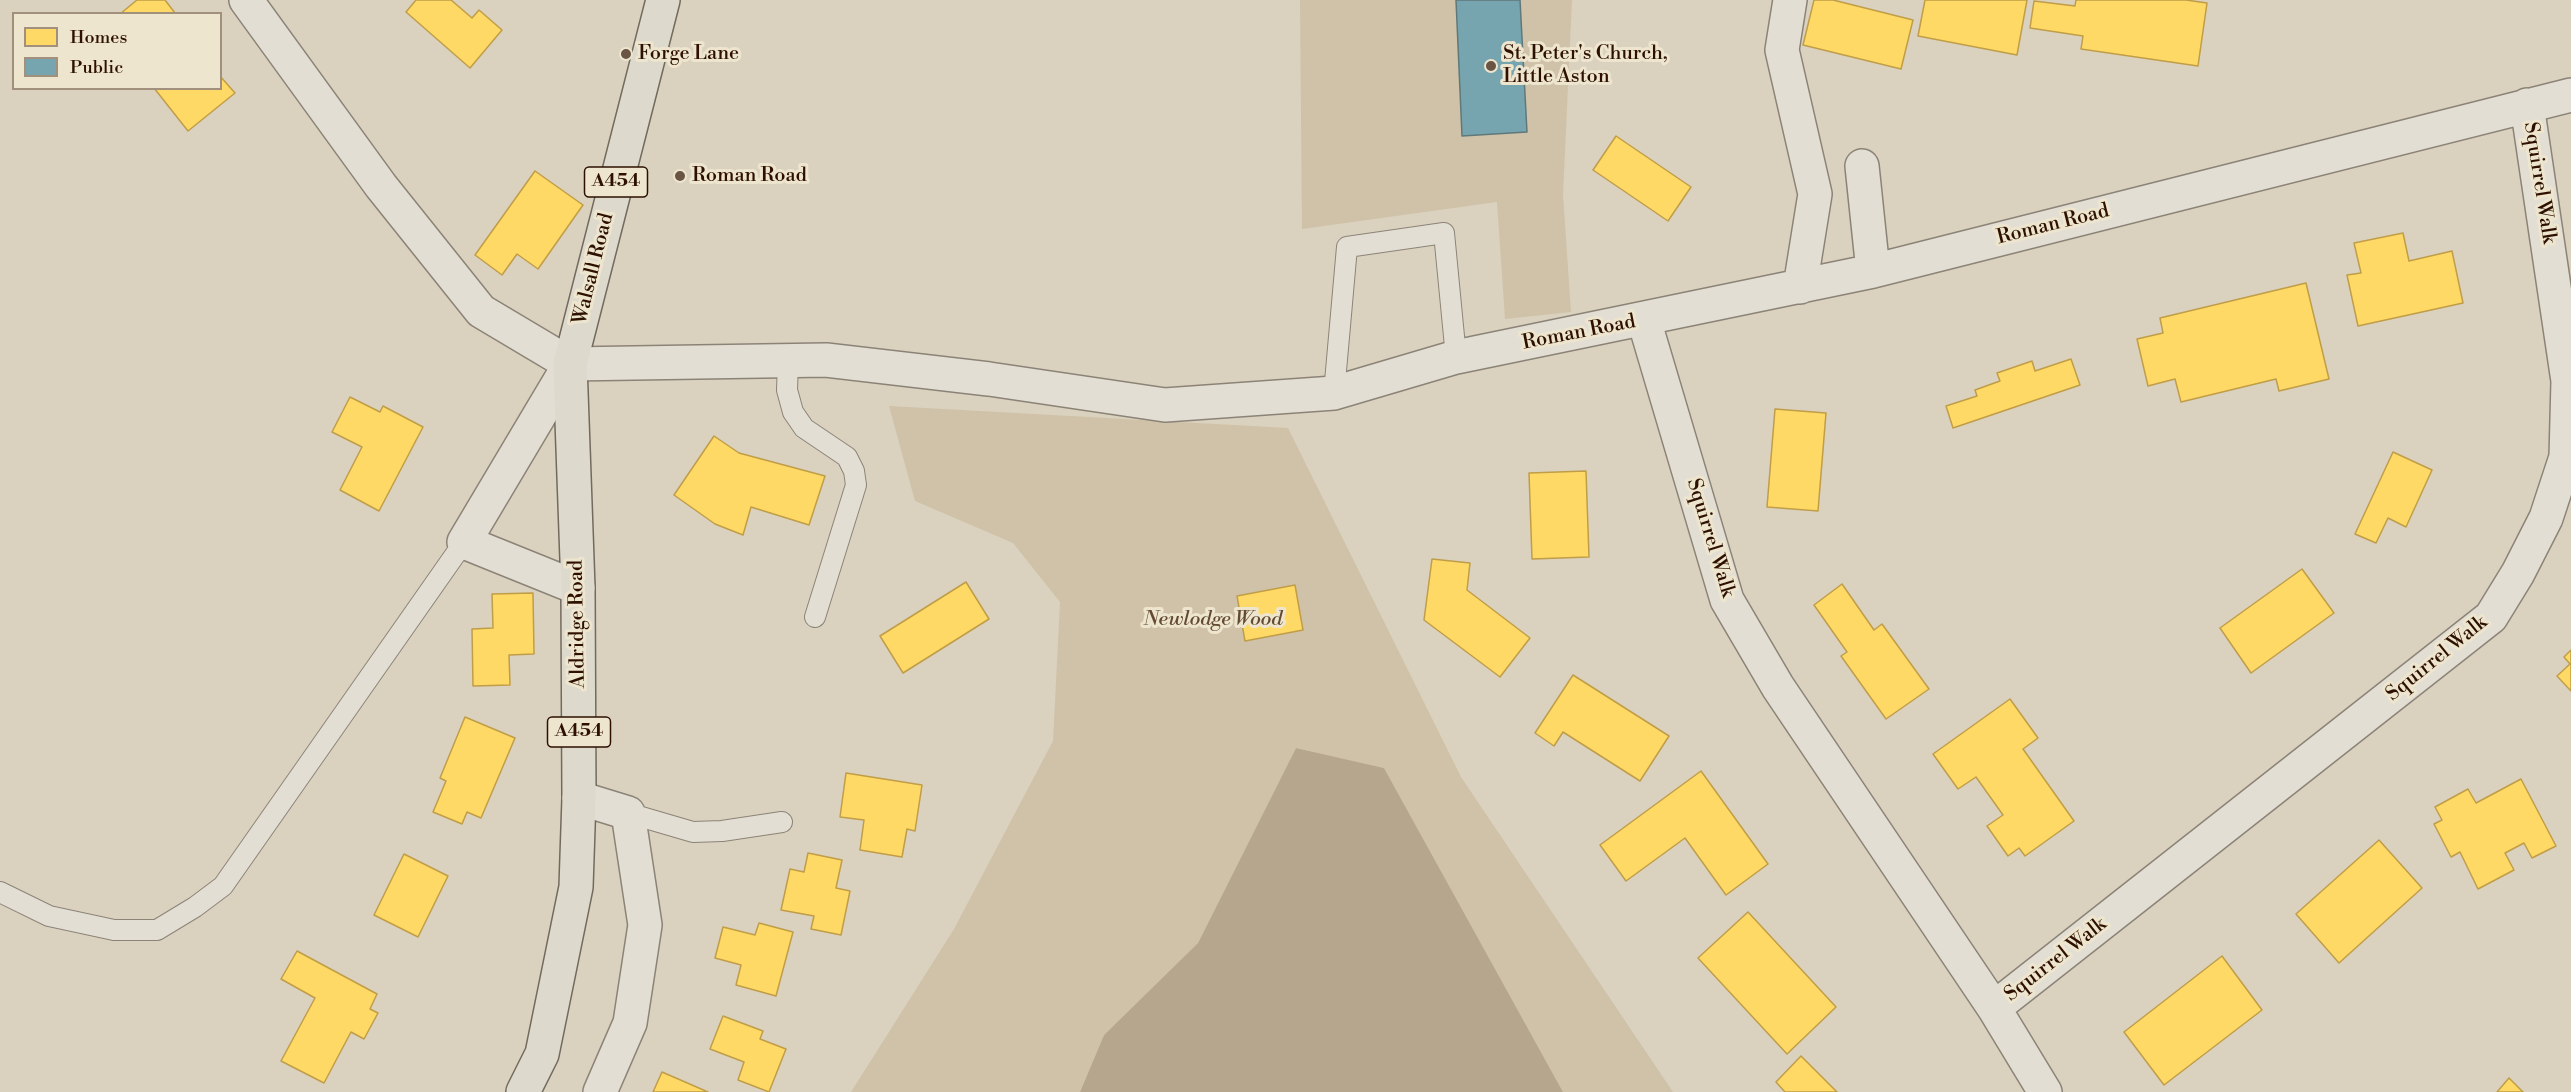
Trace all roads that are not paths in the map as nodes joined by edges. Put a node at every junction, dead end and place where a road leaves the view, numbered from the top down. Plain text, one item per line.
1 (246, 0) edge
2 (663, 0) edge
3 (1790, 0) edge
4 (2571, 95) edge
5 (2527, 105) junction
6 (1862, 166) dead end
7 (1873, 271) junction
8 (1800, 287) junction
9 (1644, 320) junction
10 (1456, 357) junction
11 (788, 361) junction
12 (570, 364) junction
13 (1334, 393) junction
14 (464, 542) junction
15 (578, 588) junction
16 (815, 617) dead end
17 (579, 798) junction
18 (628, 813) junction
19 (782, 822) dead end
20 (0, 892) edge
21 (1994, 1008) junction
22 (524, 1092) edge
23 (600, 1092) edge
24 (2045, 1092) edge

1 - 12 street
2 - 12 main road, Walsall Road / A454
3 - 8 street
4 - 5 street, Roman Road
5 - 7 street, Roman Road
5 - 21 street, Squirrel Walk
6 - 7 street
7 - 8 street, Roman Road
8 - 9 street, Roman Road
9 - 10 street, Roman Road
9 - 21 street, Squirrel Walk
10 - 13 street, Roman Road
10 - 13 lane
11 - 12 street, Roman Road
11 - 13 street, Roman Road
11 - 16 lane
12 - 14 street
12 - 15 main road, Aldridge Road / A454
14 - 15 street
14 - 20 lane
15 - 17 main road, Aldridge Road / A454
17 - 18 street
17 - 22 main road, Aldridge Road / A454
18 - 19 lane
18 - 23 street
21 - 24 street, Squirrel Walk

